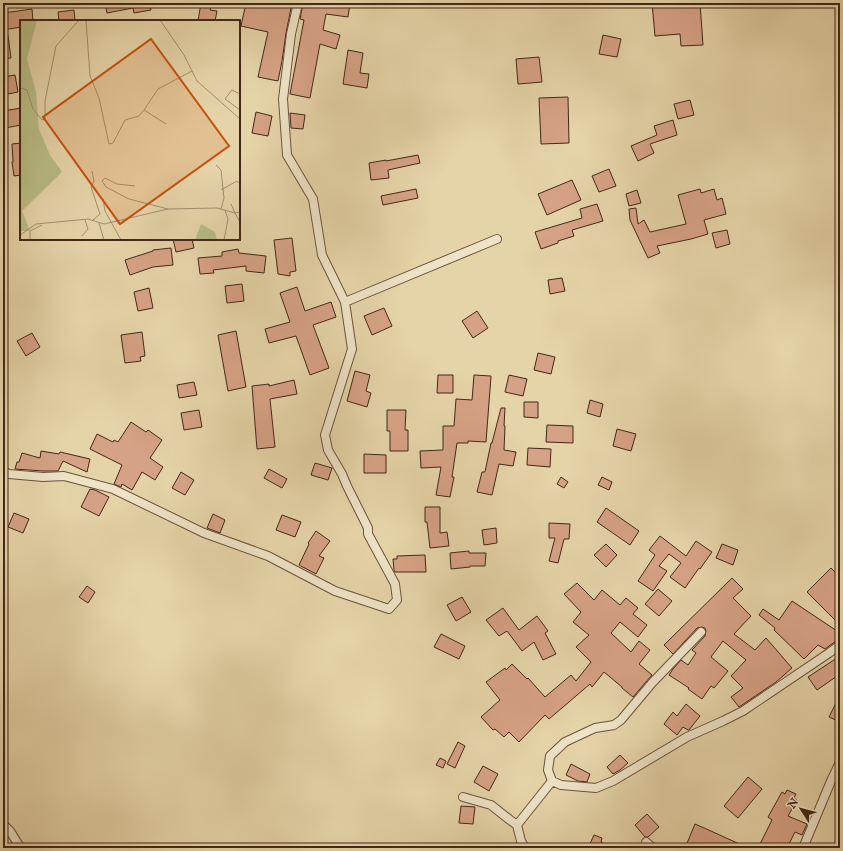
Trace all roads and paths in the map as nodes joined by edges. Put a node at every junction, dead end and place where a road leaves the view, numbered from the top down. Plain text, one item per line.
1 (298, 3) edge
2 (497, 239) dead end
3 (345, 302) junction
4 (3, 471) edge
5 (701, 632) dead end
6 (840, 645) edge
7 (840, 762) edge
8 (552, 781) junction
9 (463, 797) dead end
10 (3, 824) edge
11 (516, 825) junction
12 (646, 842) dead end
13 (19, 848) edge
14 (526, 848) edge
15 (653, 848) edge
16 (803, 848) edge

1 - 3 street
2 - 3 street
3 - 4 street
5 - 8 street
6 - 8 street
7 - 16 street
8 - 11 street
9 - 11 street
10 - 13 street
11 - 14 street
12 - 15 street

